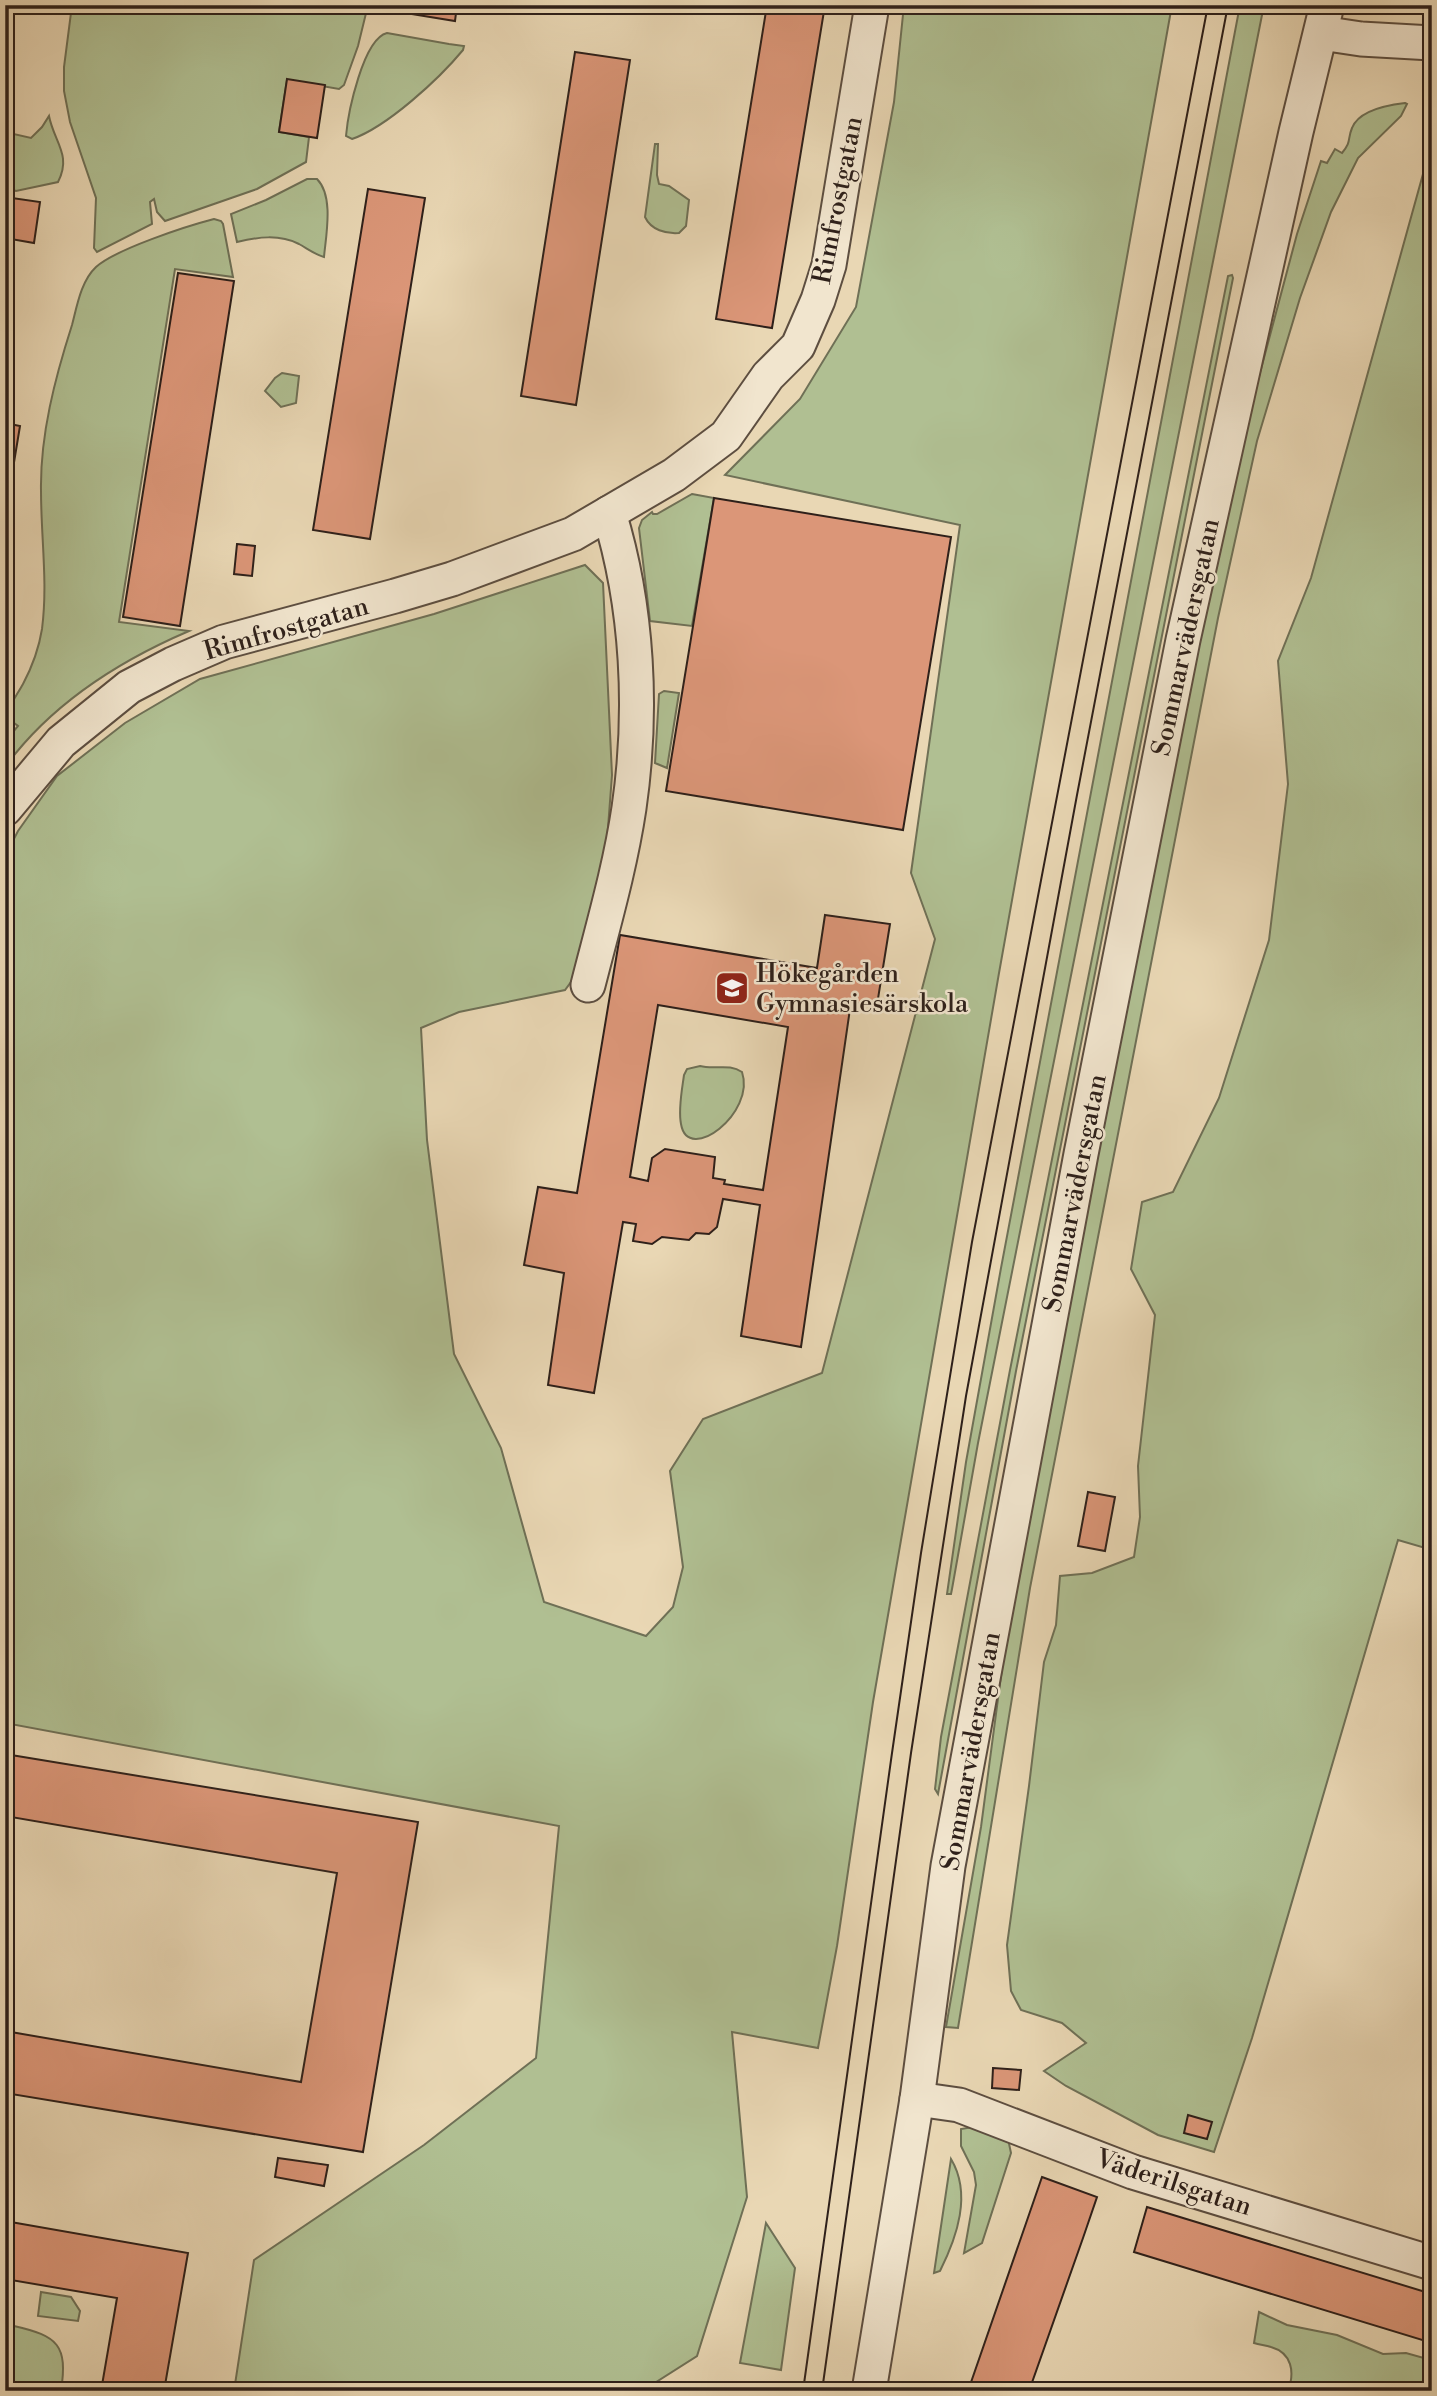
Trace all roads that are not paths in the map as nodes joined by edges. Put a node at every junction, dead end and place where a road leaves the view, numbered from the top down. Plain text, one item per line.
1 (872, 5) edge
2 (1324, 19) edge
3 (1432, 43) edge
4 (609, 513) junction
5 (5, 809) edge
6 (588, 985) dead end
7 (917, 2099) junction
8 (1432, 2263) edge
9 (869, 2391) edge

1 - 4 street, Rimfrostgatan
2 - 3 street
2 - 7 street, Sommarvädersgatan
4 - 5 street, Rimfrostgatan
4 - 6 street
7 - 8 street, Väderilsgatan
7 - 9 street, Sommarvädersgatan

